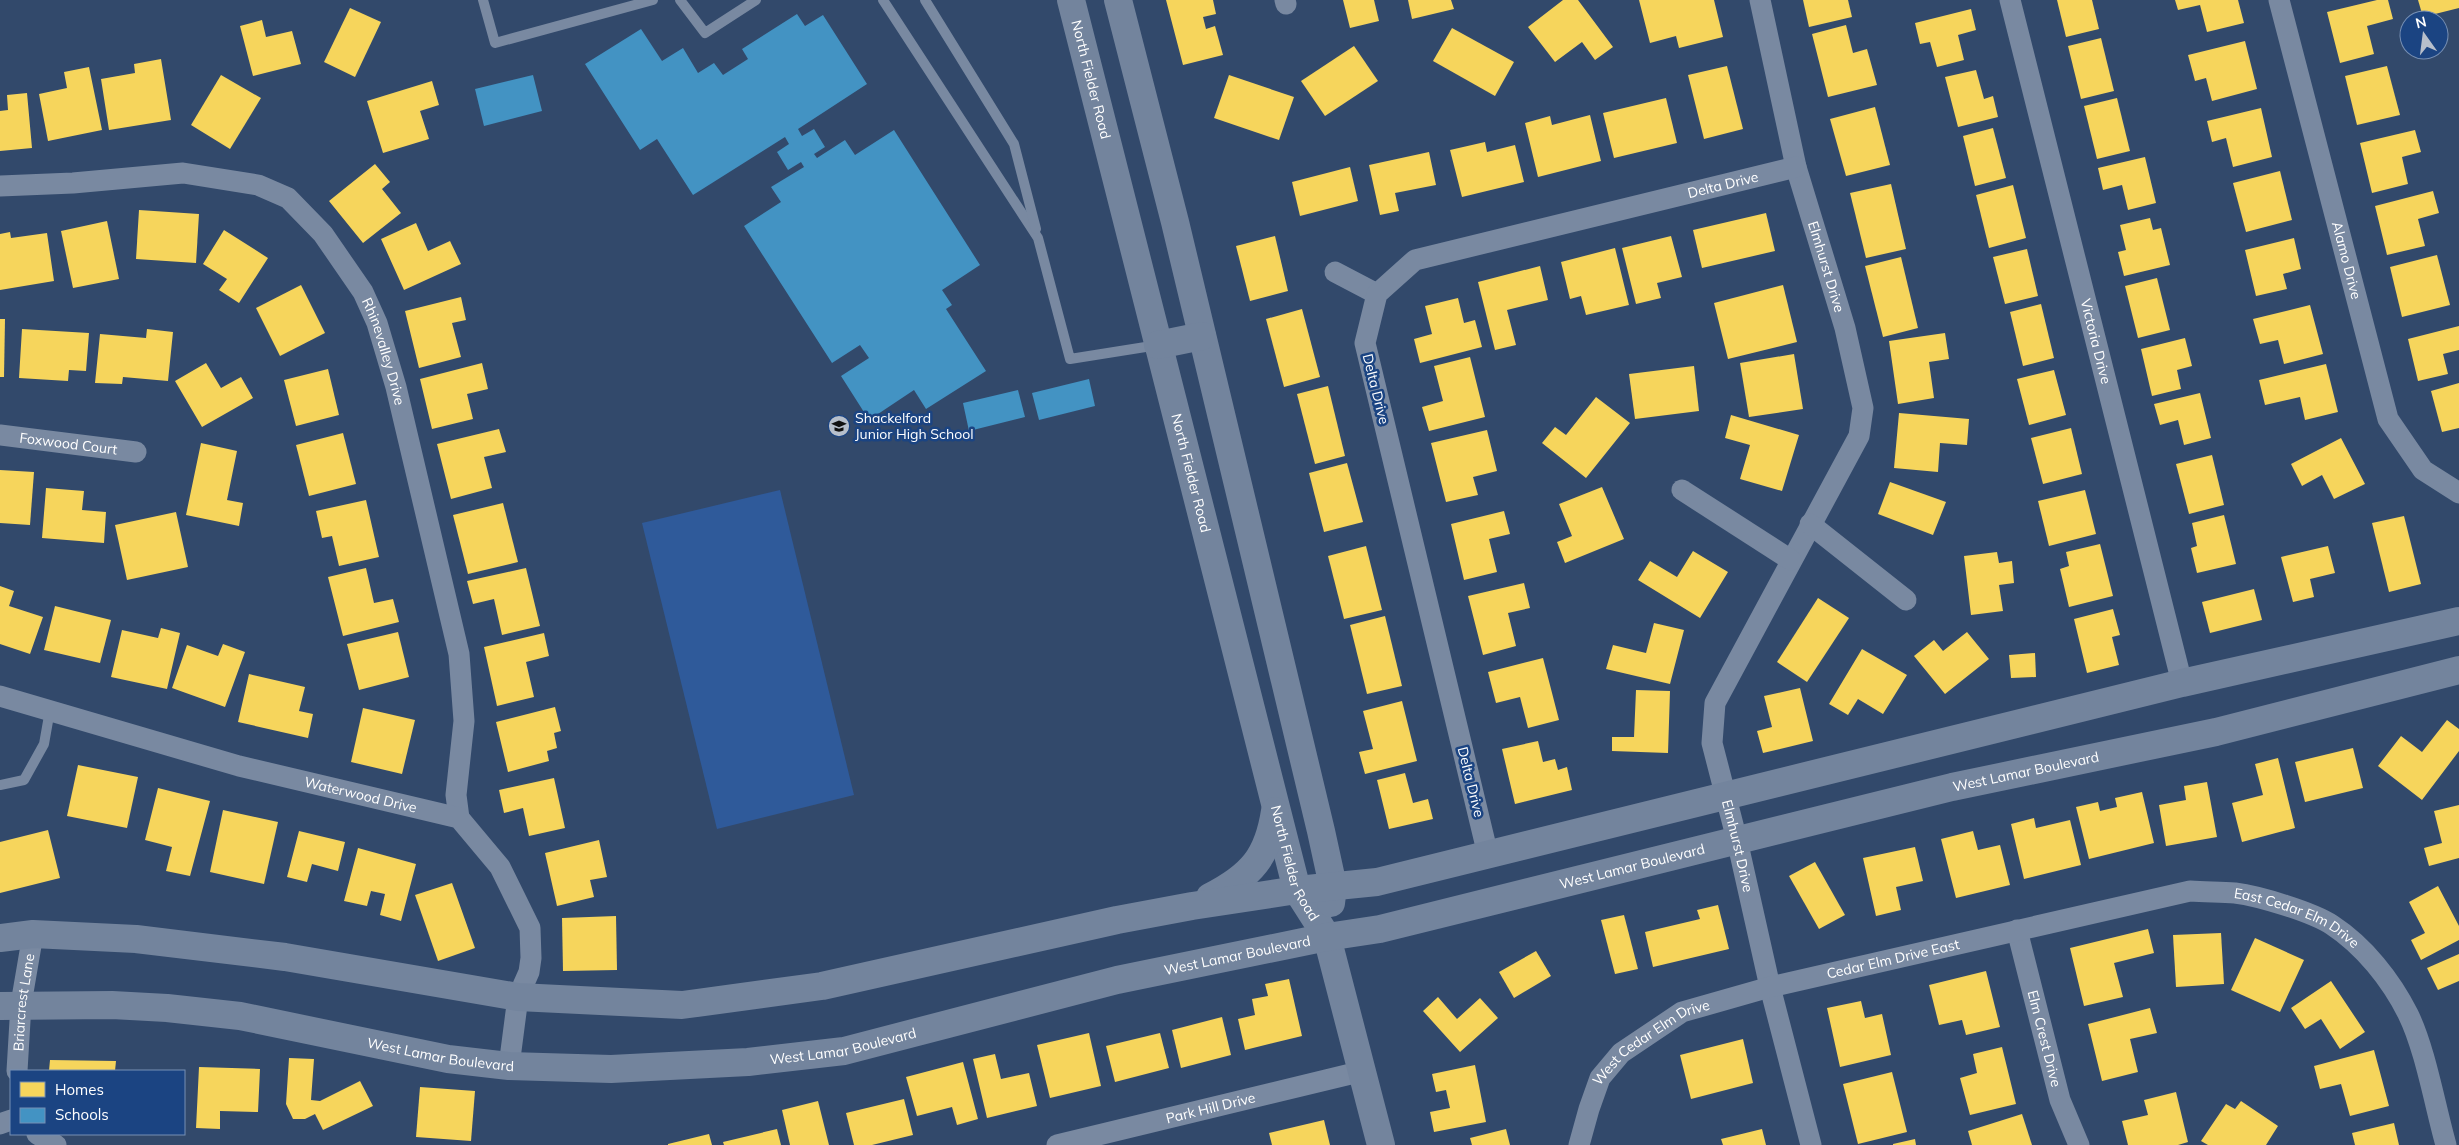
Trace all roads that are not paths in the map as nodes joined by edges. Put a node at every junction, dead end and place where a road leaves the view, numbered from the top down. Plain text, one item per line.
1 (483, 0) edge
2 (653, 0) edge
3 (680, 0) edge
4 (756, 0) edge
5 (883, 0) edge
6 (925, 0) edge
7 (1071, 0) edge
8 (1118, 0) edge
9 (1760, 0) edge
10 (2010, 0) edge
11 (2279, 0) edge
12 (1796, 167) junction
13 (0, 186) edge
14 (1038, 238) junction
15 (1334, 272) dead end
16 (1377, 294) junction
17 (1202, 336) junction
18 (1158, 345) junction
19 (0, 435) edge
20 (136, 452) dead end
21 (1682, 490) dead end
22 (2459, 493) edge
23 (1810, 524) junction
24 (1791, 560) junction
25 (1906, 600) dead end
26 (2459, 621) edge
27 (2459, 670) edge
28 (2182, 683) junction
29 (0, 696) edge
30 (50, 710) junction
31 (0, 785) edge
32 (1725, 795) junction
33 (1275, 807) junction
34 (459, 818) junction
35 (1737, 840) junction
36 (1488, 855) junction
37 (1333, 886) junction
38 (1297, 890) junction
39 (1192, 906) junction
40 (2017, 930) junction
41 (32, 934) junction
42 (1327, 937) junction
43 (0, 938) edge
44 (1770, 987) junction
45 (518, 997) junction
46 (11, 1005) edge
47 (509, 1066) junction
48 (17, 1070) edge
49 (1363, 1071) junction
50 (39, 1135) edge
51 (56, 1145) edge
52 (1057, 1145) edge
53 (1381, 1145) edge
54 (1579, 1145) edge
55 (1811, 1145) edge
56 (2079, 1145) edge
57 (2446, 1145) edge

1 - 2 lane
3 - 4 lane
5 - 14 lane
6 - 14 lane
7 - 18 main road, North Fielder Road
8 - 17 main road, North Fielder Road
9 - 12 street, Elmhurst Drive
10 - 28 street, Victoria Drive
11 - 22 street, Alamo Drive
12 - 16 street, Delta Drive
12 - 23 street, Elmhurst Drive
13 - 34 street, Rhinevalley Drive
14 - 18 lane
15 - 16 street
16 - 36 street, Delta Drive
17 - 18 main road
17 - 37 main road, North Fielder Road
18 - 33 main road, North Fielder Road
19 - 20 street, Foxwood Court
21 - 24 street
23 - 24 street, Elmhurst Drive
23 - 25 street
24 - 32 street, Elmhurst Drive
26 - 28 main road
27 - 35 main road, West Lamar Boulevard
28 - 32 main road
29 - 30 street, Waterwood Drive
30 - 31 lane
30 - 34 street, Waterwood Drive
32 - 35 street, Elmhurst Drive
32 - 36 main road
33 - 38 main road, North Fielder Road
33 - 39 main road
34 - 45 street
35 - 42 main road, West Lamar Boulevard
35 - 44 street, Elmhurst Drive
36 - 37 main road
37 - 38 main road
37 - 42 main road, North Fielder Road
38 - 39 main road
38 - 42 main road, North Fielder Road
39 - 45 main road
40 - 44 street, Cedar Elm Drive East
40 - 56 street, Elm Crest Drive
40 - 57 street, East Cedar Elm Drive
41 - 43 main road
41 - 45 main road
41 - 46 street, Briarcrest Lane
42 - 47 main road, West Lamar Boulevard
42 - 49 main road, North Fielder Road
44 - 54 street, West Cedar Elm Drive
44 - 55 street, Elmhurst Drive
45 - 47 street
46 - 47 main road, West Lamar Boulevard
46 - 48 street, Briarcrest Lane
49 - 52 street, Park Hill Drive
49 - 53 main road, North Fielder Road
50 - 51 street

